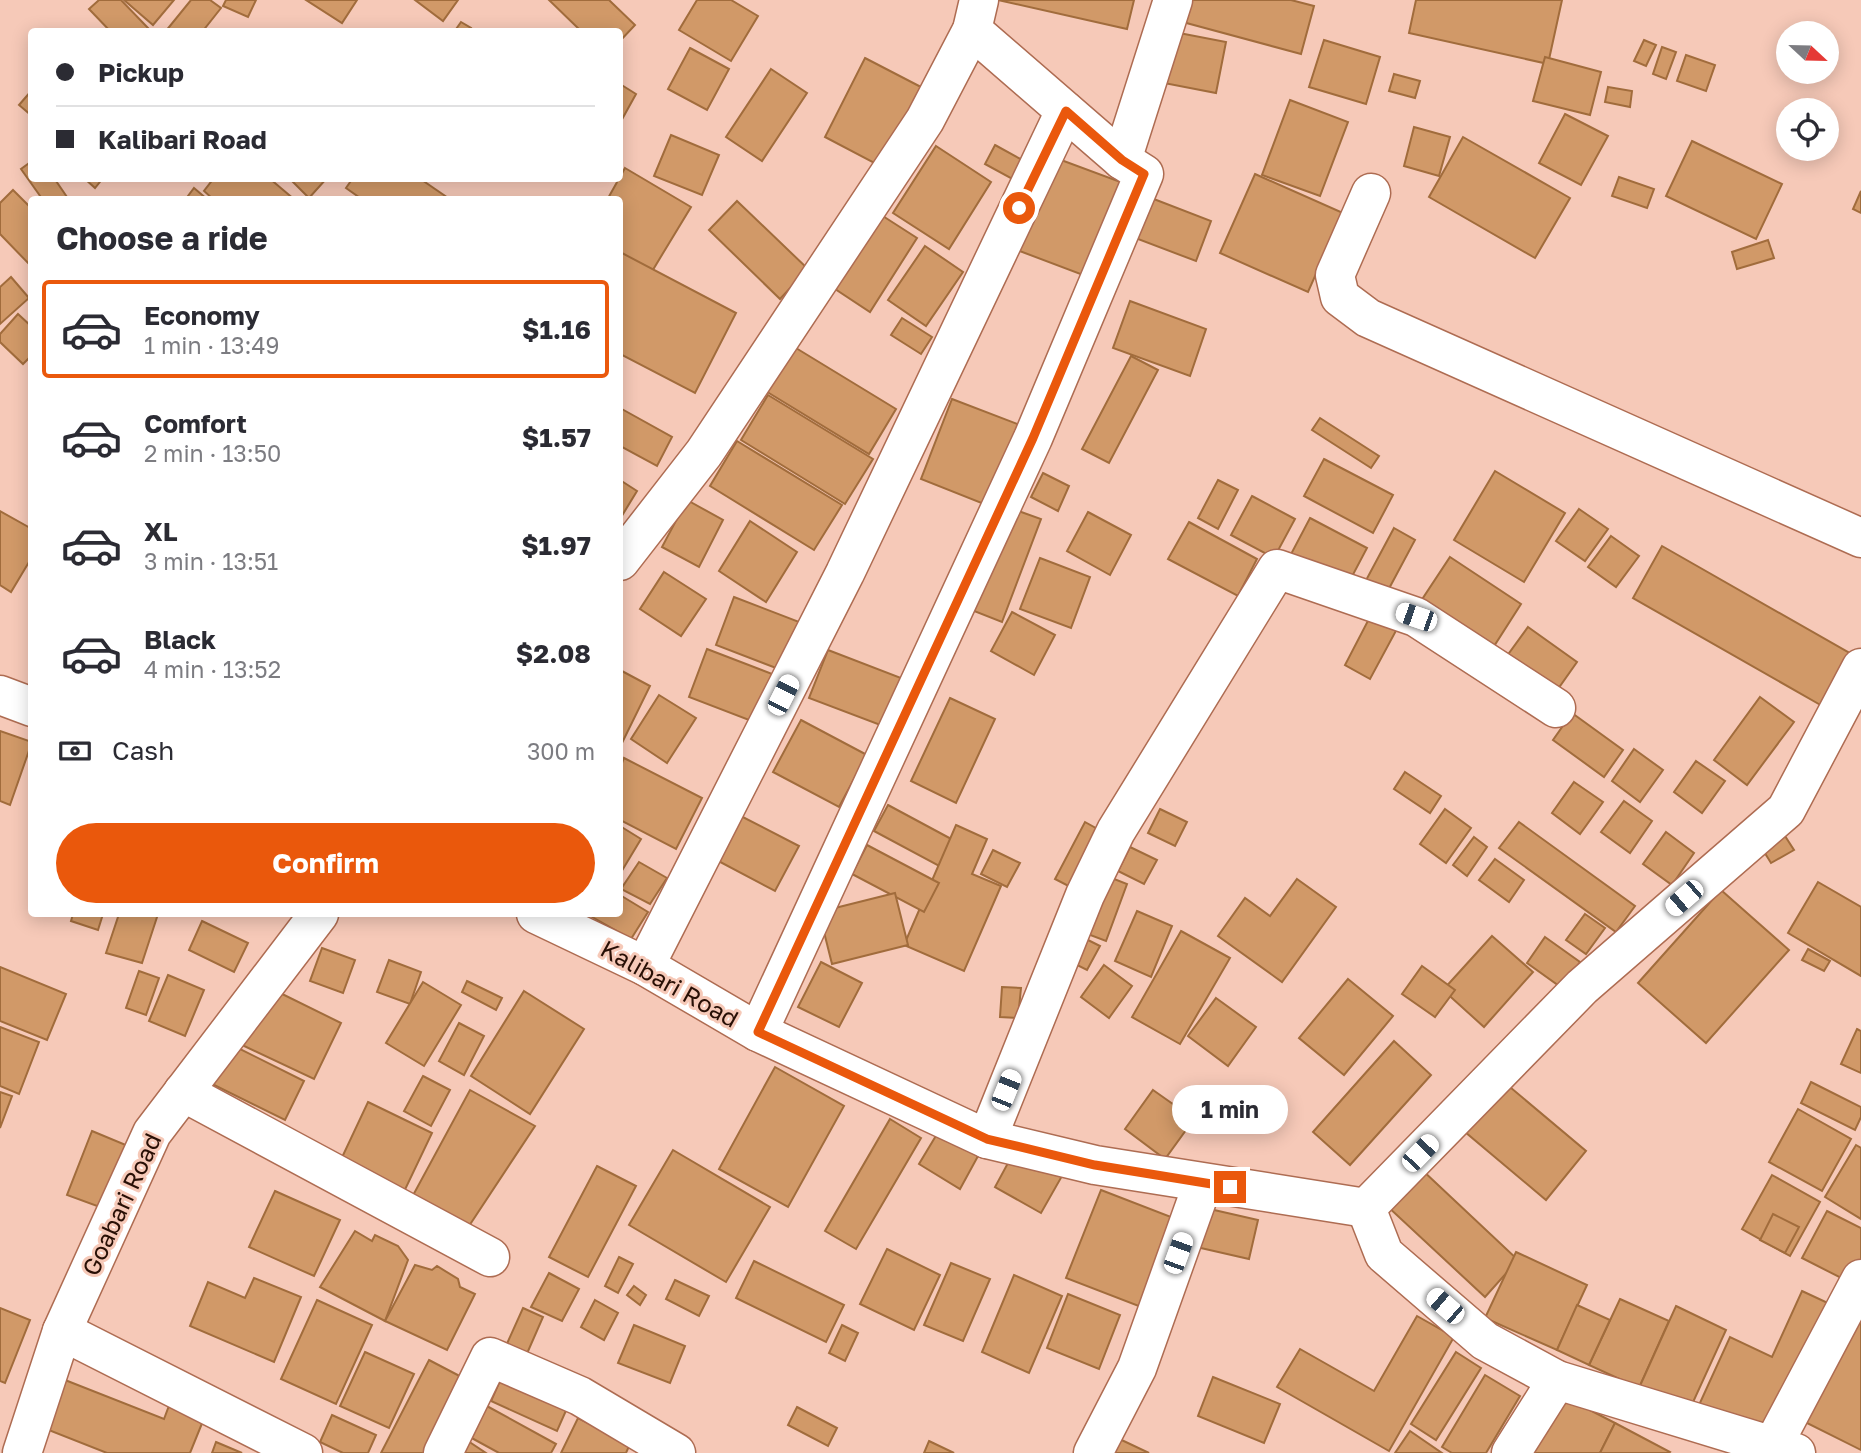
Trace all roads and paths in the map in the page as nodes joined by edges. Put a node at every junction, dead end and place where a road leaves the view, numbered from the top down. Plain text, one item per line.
1 (1173, 0) edge
2 (975, 15) edge
3 (1066, 111) junction
4 (1122, 160) junction
5 (1371, 193) dead end
6 (1861, 538) edge
7 (623, 557) edge
8 (1861, 668) edge
9 (1556, 708) dead end
10 (317, 917) edge
11 (542, 917) edge
12 (645, 966) junction
13 (758, 1032) junction
14 (183, 1092) junction
15 (987, 1139) junction
16 (1203, 1183) junction
17 (1366, 1208) junction
18 (490, 1256) dead end
19 (1861, 1279) edge
20 (62, 1331) junction
21 (1557, 1380) junction
22 (1784, 1450) edge
23 (22, 1453) edge
24 (303, 1453) edge
25 (443, 1453) edge
26 (676, 1453) edge
27 (1093, 1453) edge
28 (1511, 1453) edge

1 - 4 street
2 - 3 street
2 - 7 street
3 - 4 street
3 - 12 street
4 - 13 street
5 - 6 street
8 - 17 street
9 - 15 street
10 - 14 street, Goabari Road
11 - 12 street, Kalibari Road
12 - 13 street, Kalibari Road
13 - 15 street, Kalibari Road
14 - 18 street
14 - 20 street, Goabari Road
15 - 16 street, Kalibari Road
16 - 17 street, Kalibari Road
16 - 27 street
17 - 21 street
19 - 22 street
20 - 23 street, Goabari Road
20 - 24 street
21 - 22 street
21 - 28 street
25 - 26 street

